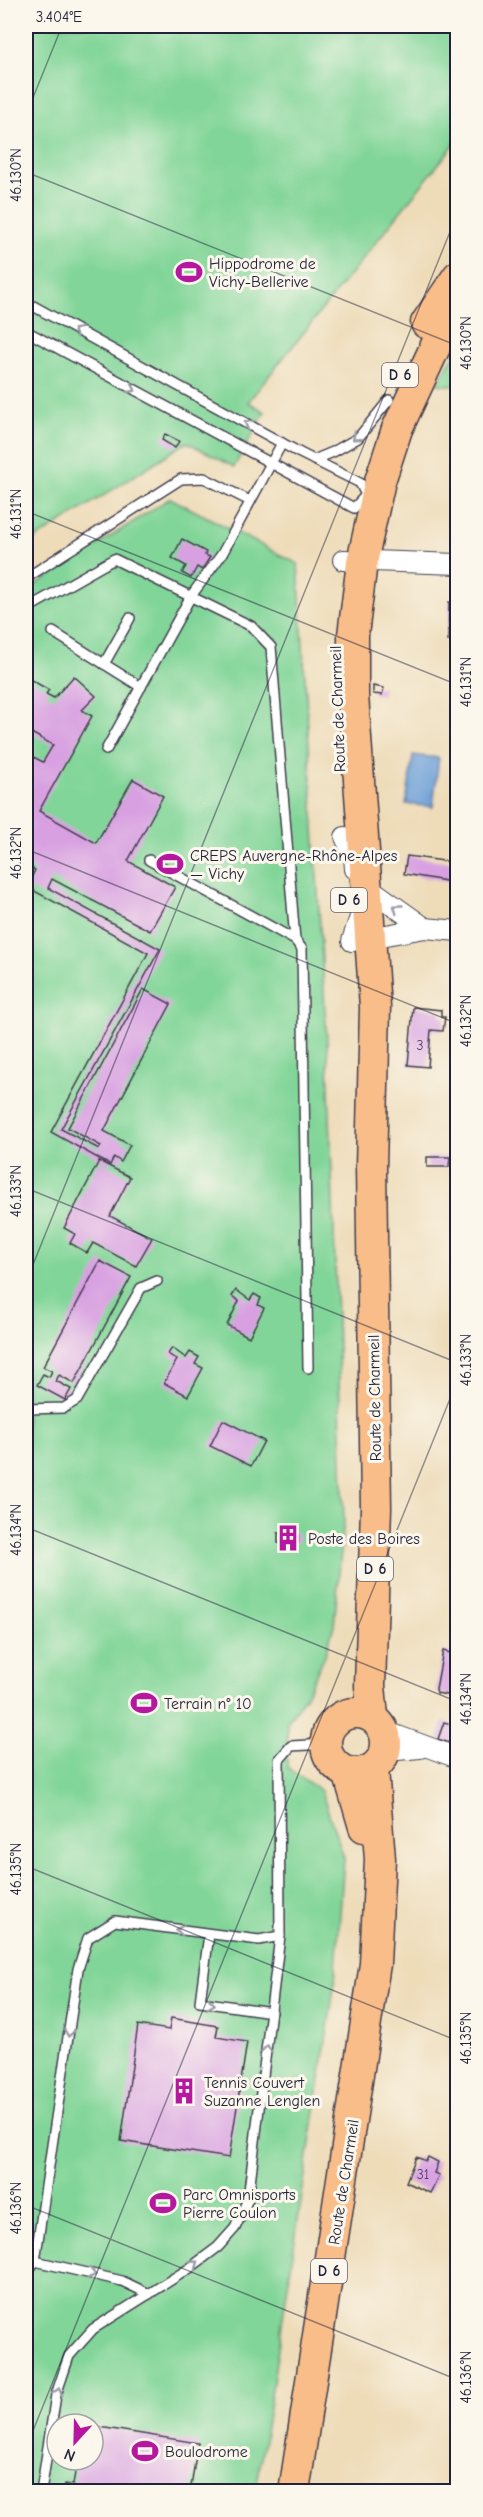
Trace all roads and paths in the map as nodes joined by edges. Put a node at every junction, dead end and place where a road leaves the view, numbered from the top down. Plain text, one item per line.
1 (458, 276) edge
2 (26, 302) edge
3 (458, 308) edge
4 (26, 331) edge
5 (389, 400) junction
6 (282, 443) junction
7 (314, 460) junction
8 (270, 464) junction
9 (250, 501) junction
10 (363, 502) junction
11 (352, 561) junction
12 (458, 564) edge
13 (26, 578) edge
14 (191, 596) junction
15 (26, 609) edge
16 (130, 618) dead end
17 (52, 632) dead end
18 (104, 664) junction
19 (141, 687) junction
20 (106, 750) dead end
21 (149, 860) dead end
22 (362, 923) junction
23 (425, 928) junction
24 (458, 931) edge
25 (296, 940) junction
26 (157, 1281) dead end
27 (309, 1368) dead end
28 (26, 1408) edge
29 (373, 1629) junction
30 (342, 1716) junction
31 (326, 1744) junction
32 (373, 1748) junction
33 (458, 1758) edge
34 (209, 1935) junction
35 (280, 1936) junction
36 (272, 2012) junction
37 (35, 2261) junction
38 (26, 2274) edge
39 (149, 2294) junction
40 (41, 2492) edge
41 (294, 2492) edge

1 - 5 main road, Route de Charmeil / D 6
6 -> 2 lane
3 - 10 main road, Route de Charmeil / D 6
4 -> 8 lane
5 -> 7 lane
5 - 10 main road, Route de Charmeil / D 6
6 - 7 lane
6 - 8 lane
7 - 10 lane
8 - 9 lane
8 - 10 lane
9 - 13 lane
9 - 14 lane
10 - 11 main road, Route de Charmeil / D 6
10 - 11 lane
11 - 12 street
11 - 22 main road, Route de Charmeil / D 6
11 - 22 main road, Route de Charmeil / D 6
14 - 15 lane
14 - 19 lane
14 - 25 lane
16 - 18 lane
17 - 18 lane
18 - 19 lane
19 - 20 lane
21 - 25 lane
22 - 23 street
23 -> 22 street
22 - 29 main road, Route de Charmeil / D 6
23 - 24 street
25 - 27 lane
26 - 28 lane
29 - 30 main road, Route de Charmeil / D 6
29 - 32 main road, Route de Charmeil / D 6
30 - 31 main road, Route de Charmeil
30 - 32 main road
31 - 32 main road
31 - 35 lane
32 - 33 street
32 - 41 main road, Route de Charmeil / D 6
34 - 35 lane
34 -> 36 lane
34 -> 37 lane
35 - 36 lane
39 -> 36 lane
37 - 38 lane
37 -> 39 lane
40 -> 39 lane

